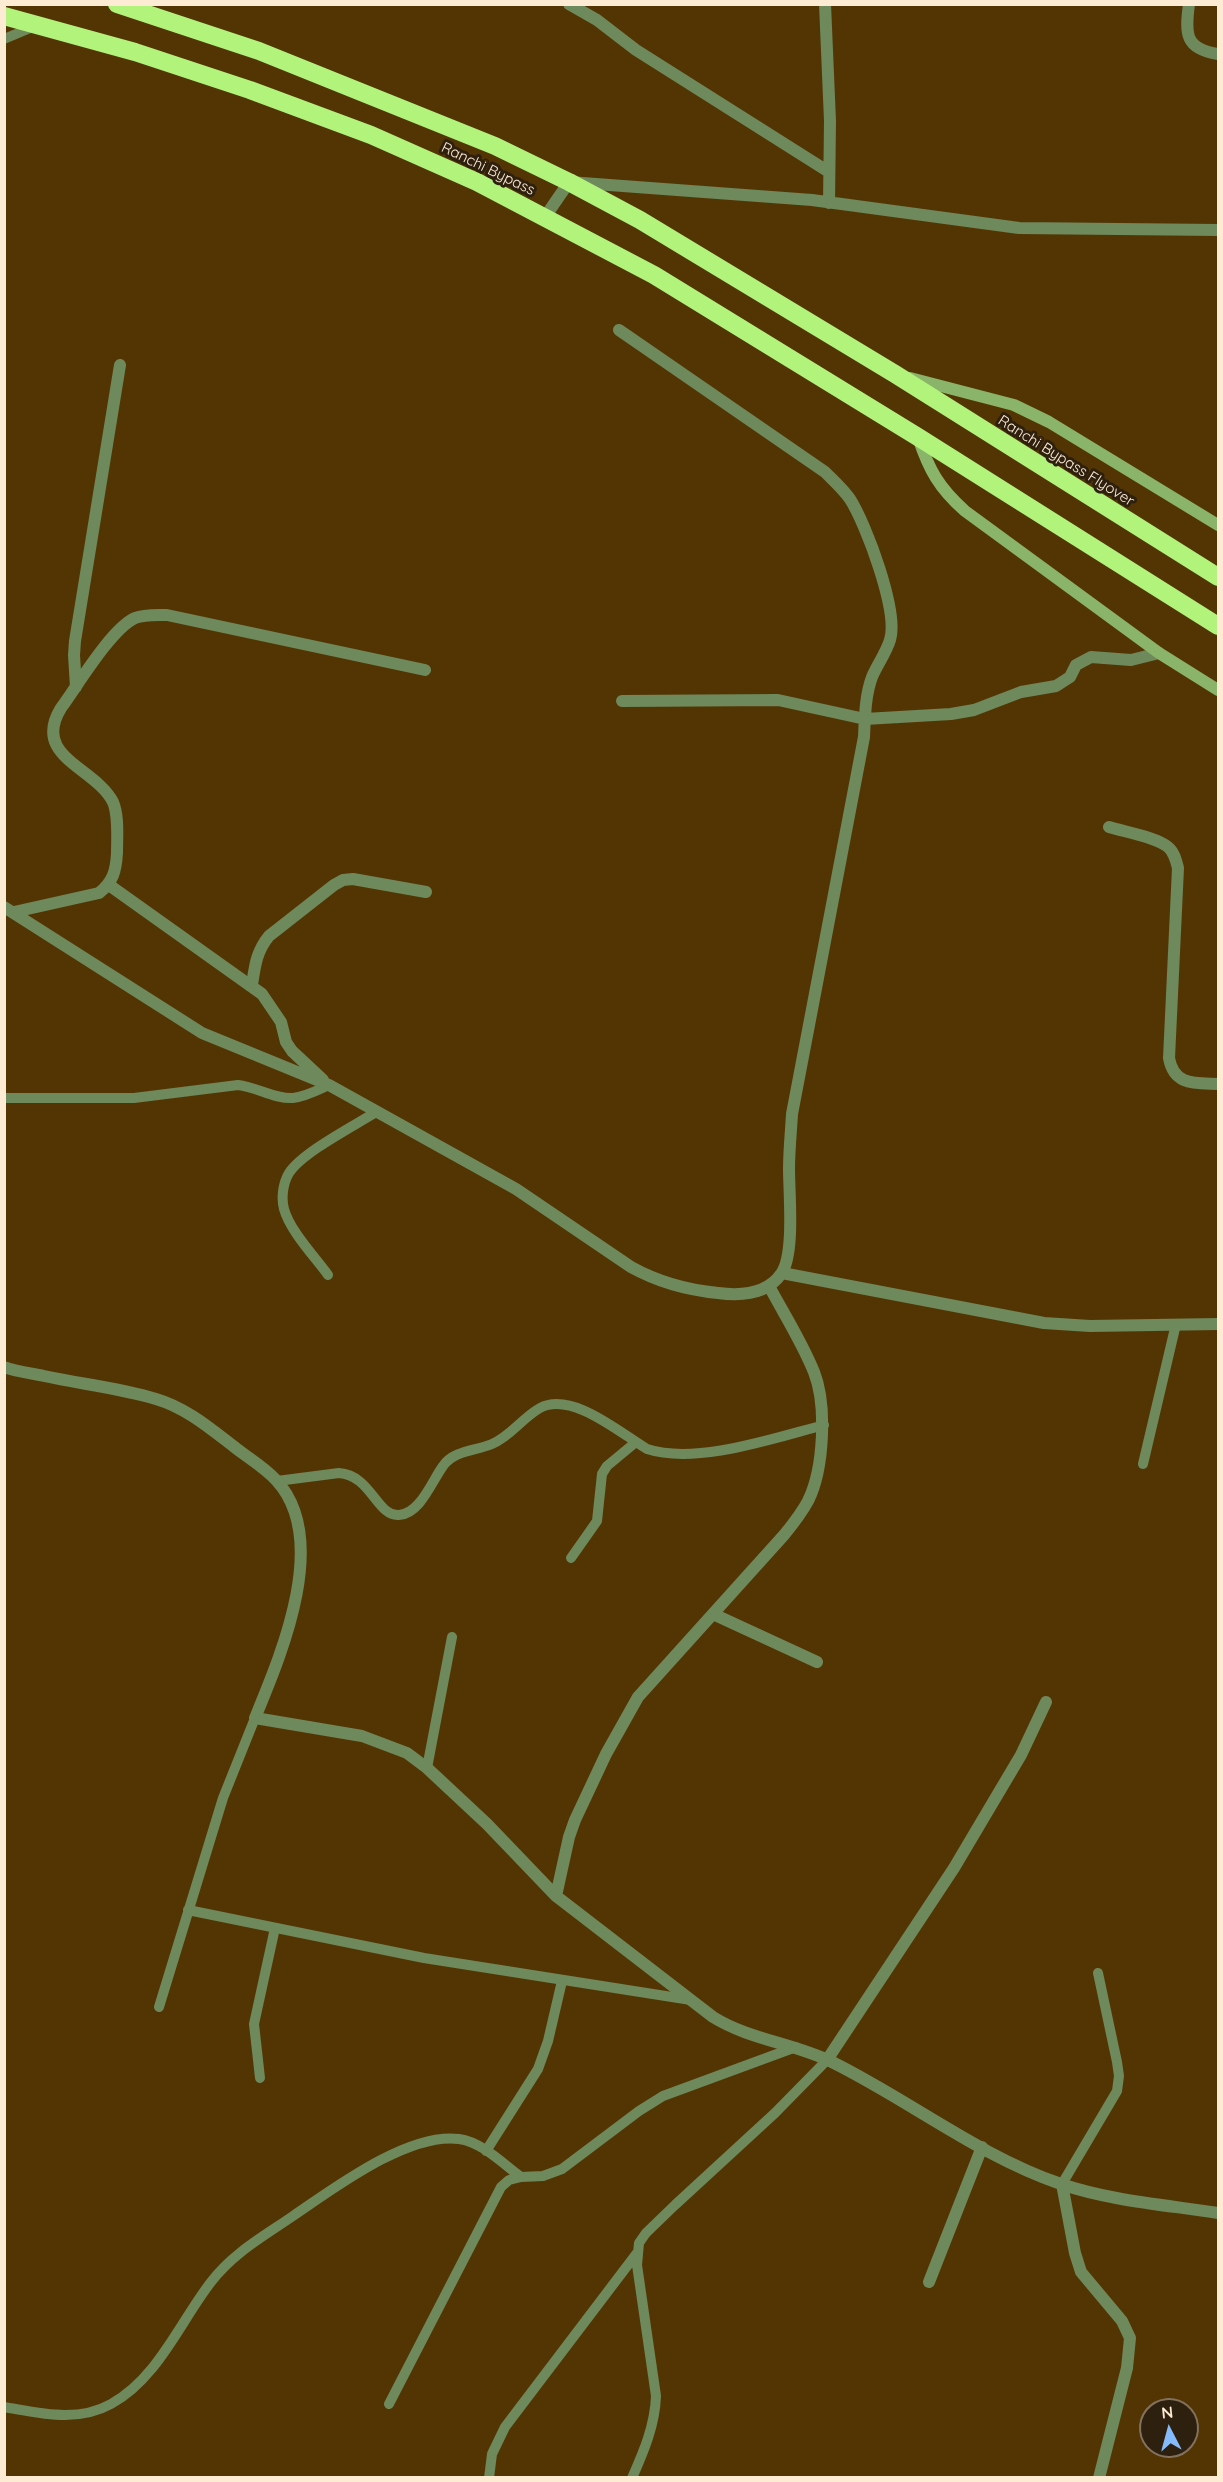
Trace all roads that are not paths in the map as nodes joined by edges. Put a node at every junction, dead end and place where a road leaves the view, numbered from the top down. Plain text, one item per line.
1 (117, 4) edge
2 (569, 4) edge
3 (825, 4) edge
4 (1189, 4) edge
5 (4, 16) edge
6 (39, 24) junction
7 (4, 39) edge
8 (1218, 54) edge
9 (829, 172) junction
10 (569, 182) junction
11 (829, 203) junction
12 (545, 217) junction
13 (1218, 230) edge
14 (619, 330) dead end
15 (120, 365) dead end
16 (895, 374) junction
17 (918, 437) junction
18 (1218, 525) edge
19 (1218, 577) edge
20 (1218, 626) edge
21 (1159, 653) junction
22 (425, 670) dead end
23 (76, 687) junction
24 (1218, 690) edge
25 (622, 701) dead end
26 (865, 719) junction
27 (1109, 827) dead end
28 (109, 885) junction
29 (426, 892) dead end
30 (9, 910) edge
31 (252, 985) junction
32 (1218, 1084) edge
33 (329, 1085) junction
34 (4, 1098) edge
35 (376, 1112) junction
36 (782, 1273) junction
37 (328, 1275) dead end
38 (769, 1286) junction
39 (1176, 1324) junction
40 (1218, 1324) edge
41 (4, 1367) edge
42 (824, 1425) junction
43 (636, 1442) junction
44 (1143, 1464) dead end
45 (277, 1480) junction
46 (571, 1558) dead end
47 (713, 1614) junction
48 (452, 1638) dead end
49 (817, 1662) dead end
50 (1046, 1702) dead end
51 (255, 1718) junction
52 (427, 1768) junction
53 (556, 1896) junction
54 (188, 1910) junction
55 (275, 1928) junction
56 (1098, 1973) dead end
57 (562, 1981) junction
58 (691, 2000) junction
59 (159, 2007) dead end
60 (796, 2048) junction
61 (827, 2060) junction
62 (260, 2078) dead end
63 (982, 2147) junction
64 (486, 2151) junction
65 (521, 2177) junction
66 (1062, 2184) junction
67 (1218, 2213) edge
68 (637, 2253) junction
69 (929, 2282) dead end
70 (389, 2404) dead end
71 (4, 2407) edge
72 (489, 2478) edge
73 (632, 2478) edge
74 (1099, 2478) edge

1 - 10 highway, Ranchi Bypass
2 - 9 street
3 - 9 street
4 - 8 street
5 - 6 highway, Ranchi Bypass
6 - 7 lane
6 - 12 highway, Ranchi Bypass
9 - 11 street
10 - 11 street
10 - 12 street
10 - 16 highway, Ranchi Bypass
11 - 13 street
12 - 17 highway, Ranchi Bypass
14 - 26 street
15 - 23 street
16 - 18 street
16 - 19 highway, Ranchi Bypass Flyover
17 - 20 highway
17 - 21 street
21 - 24 street
21 - 26 street
22 - 23 street
23 - 28 street
25 - 26 street
26 - 36 street
27 - 32 street
28 - 30 street
28 - 31 street
29 - 31 street
30 - 33 street
31 - 33 street
33 - 34 lane
33 - 35 street
35 - 37 lane
35 - 38 street
36 - 38 street
36 - 39 street
38 - 42 street
39 - 40 street
39 - 44 lane
41 - 45 street
42 - 43 lane
42 - 47 street
43 - 45 lane
43 - 46 lane
45 - 51 street
47 - 49 street
47 - 53 street
48 - 52 lane
50 - 61 street
51 - 52 street
51 - 54 lane
52 - 53 street
53 - 58 street
54 - 55 lane
54 - 59 lane
55 - 57 lane
55 - 62 lane
56 - 66 lane
57 - 58 lane
57 - 64 lane
58 - 60 street
60 - 61 street
60 - 65 lane
61 - 63 street
61 - 68 lane
63 - 66 street
63 - 69 street
64 - 65 lane
64 - 71 lane
65 - 70 lane
66 - 67 street
66 - 74 street
68 - 72 lane
68 - 73 lane

